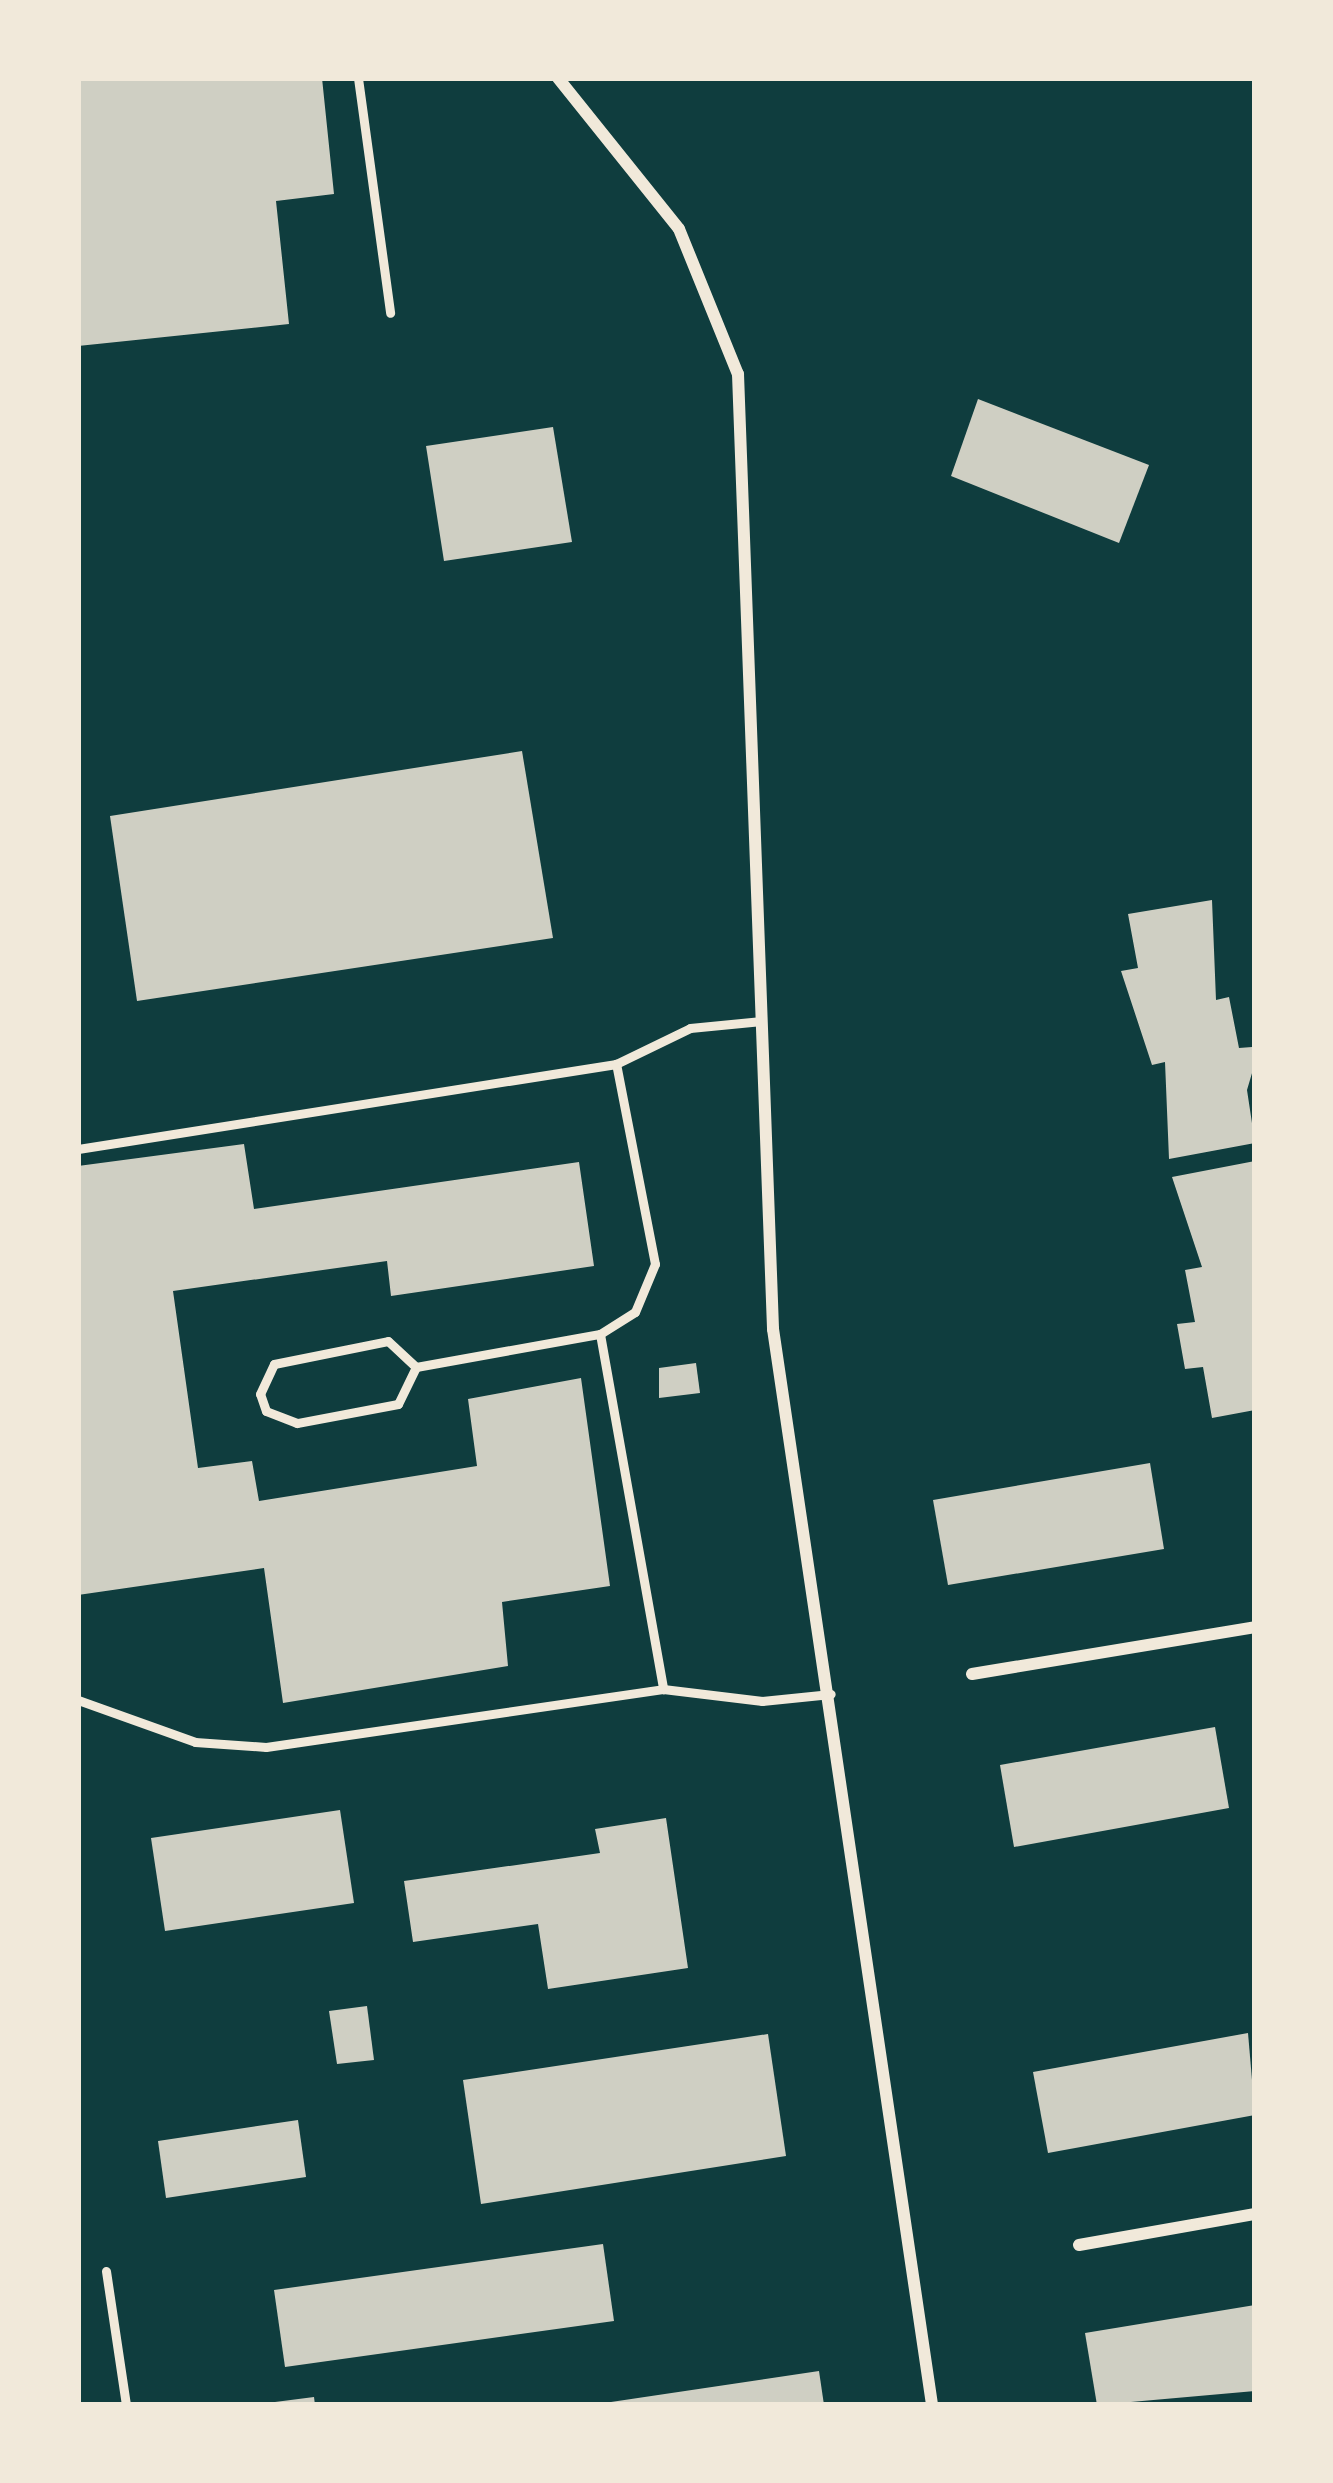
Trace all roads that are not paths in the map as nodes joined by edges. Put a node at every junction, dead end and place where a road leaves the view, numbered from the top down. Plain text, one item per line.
1 (358, 78) edge
2 (558, 78) edge
3 (390, 313) dead end
4 (762, 1021) junction
5 (616, 1064) junction
6 (78, 1149) edge
7 (600, 1334) junction
8 (416, 1366) junction
9 (1255, 1627) edge
10 (972, 1674) dead end
11 (663, 1689) junction
12 (831, 1694) junction
13 (78, 1700) edge
14 (1255, 2214) edge
15 (1078, 2245) dead end
16 (106, 2271) dead end
17 (126, 2405) edge
18 (932, 2405) edge

1 - 3 lane
2 - 4 street
4 - 5 lane
4 - 12 street
5 - 6 lane
5 - 7 lane
7 - 8 lane
7 - 11 lane
8 - 8 lane
9 - 10 street
11 - 12 lane
11 - 13 lane
12 - 18 street
14 - 15 street
16 - 17 lane

